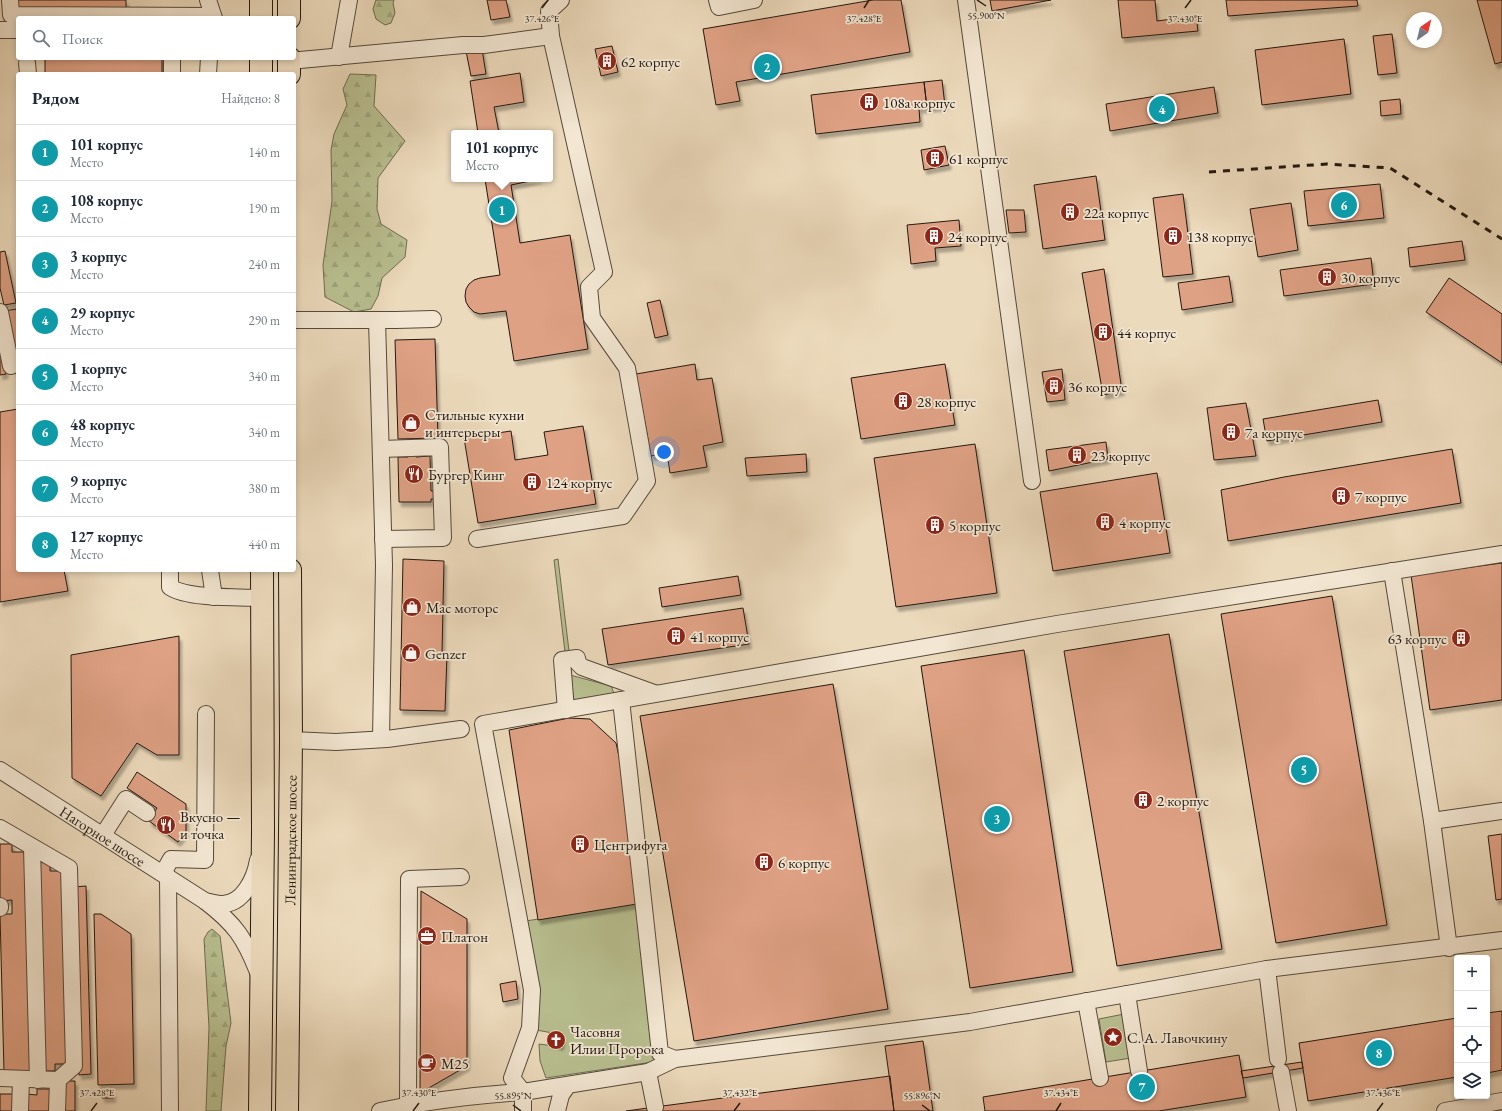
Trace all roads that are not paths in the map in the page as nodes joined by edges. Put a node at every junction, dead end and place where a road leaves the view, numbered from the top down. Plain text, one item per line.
1 (10, 0) edge
2 (208, 0) edge
3 (261, 0) edge
4 (289, 0) edge
5 (348, 0) edge
6 (561, 0) edge
7 (718, 0) edge
8 (754, 0) edge
9 (966, 0) edge
10 (112, 16) edge
11 (214, 16) edge
12 (261, 16) edge
13 (289, 16) edge
14 (0, 30) edge
15 (16, 30) edge
16 (551, 36) junction
17 (339, 57) junction
18 (172, 60) edge
19 (209, 60) edge
20 (261, 60) edge
21 (289, 64) edge
22 (172, 72) edge
23 (208, 72) edge
24 (261, 72) edge
25 (0, 312) edge
26 (433, 319) dead end
27 (296, 320) edge
28 (377, 320) junction
29 (11, 366) dead end
30 (381, 449) junction
31 (1032, 481) dead end
32 (383, 539) junction
33 (477, 540) dead end
34 (1502, 554) edge
35 (1392, 571) junction
36 (170, 572) edge
37 (210, 572) edge
38 (262, 572) edge
39 (290, 572) edge
40 (214, 597) junction
41 (262, 598) junction
42 (656, 694) junction
43 (621, 700) junction
44 (566, 710) junction
45 (206, 714) dead end
46 (461, 728) dead end
47 (381, 739) junction
48 (291, 740) junction
49 (0, 770) edge
50 (1502, 811) edge
51 (147, 813) dead end
52 (1432, 821) junction
53 (0, 828) edge
54 (263, 831) junction
55 (103, 835) junction
56 (32, 847) junction
57 (165, 875) junction
58 (461, 877) dead end
59 (205, 901) junction
60 (1502, 940) edge
61 (1449, 948) junction
62 (1267, 969) junction
63 (261, 978) junction
64 (1127, 994) junction
65 (1086, 1001) junction
66 (675, 1059) junction
67 (1139, 1071) dead end
68 (648, 1072) junction
69 (0, 1078) edge
70 (1100, 1078) dead end
71 (21, 1079) junction
72 (38, 1080) junction
73 (58, 1080) junction
74 (568, 1085) junction
75 (523, 1092) junction
76 (1502, 1101) edge
77 (418, 1107) edge
78 (655, 1107) dead end
79 (20, 1111) edge
80 (57, 1111) edge
81 (170, 1111) edge
82 (260, 1111) edge
83 (287, 1111) edge
84 (382, 1111) edge
85 (523, 1111) edge
86 (557, 1111) edge
87 (1288, 1111) edge
88 (1445, 1111) edge

1 - 10 street
2 - 11 street
3 - 12 highway
4 - 13 highway
5 - 17 street
6 - 16 street
7 - 8 street
9 - 31 street
14 - 15 street
16 - 17 street
16 - 33 street
17 - 21 street
18 - 22 street
19 - 23 street
20 - 24 highway
25 - 29 street
26 - 28 street
27 - 28 street
28 - 30 street
30 - 32 street
30 - 32 street
32 - 47 street
34 - 35 street
35 - 42 street
35 - 52 street
36 - 40 street
37 - 40 street
38 - 41 highway, Ленинградское шоссе
39 - 48 highway, Ленинградское шоссе
40 - 41 street
41 - 54 highway, Ленинградское шоссе
42 - 43 street
42 - 44 street
43 - 44 street
43 - 66 street
44 - 75 street
45 - 57 street
46 - 47 street
47 - 48 street
48 - 83 highway, Ленинградское шоссе
49 - 55 street, Нагорное шоссе
50 - 52 street
51 - 55 street
52 - 61 street
53 - 56 street
54 - 59 street
54 - 63 highway, Ленинградское шоссе
55 - 57 street, Нагорное шоссе
56 - 72 street
56 - 73 street
57 - 59 street, Нагорное шоссе
57 - 81 street
58 - 77 street
59 - 63 street, Нагорное шоссе
60 - 61 street
61 - 62 street
62 - 64 street
62 - 87 street
63 - 82 highway, Ленинградское шоссе
64 - 65 street
64 - 67 street
65 - 66 street
65 - 70 street
66 - 68 street
68 - 74 street
68 - 78 street
69 - 71 street
71 - 72 street
71 - 79 street
72 - 73 street
73 - 80 street
74 - 75 street
74 - 86 street
75 - 77 street
75 - 85 street
76 - 88 street
77 - 84 street

